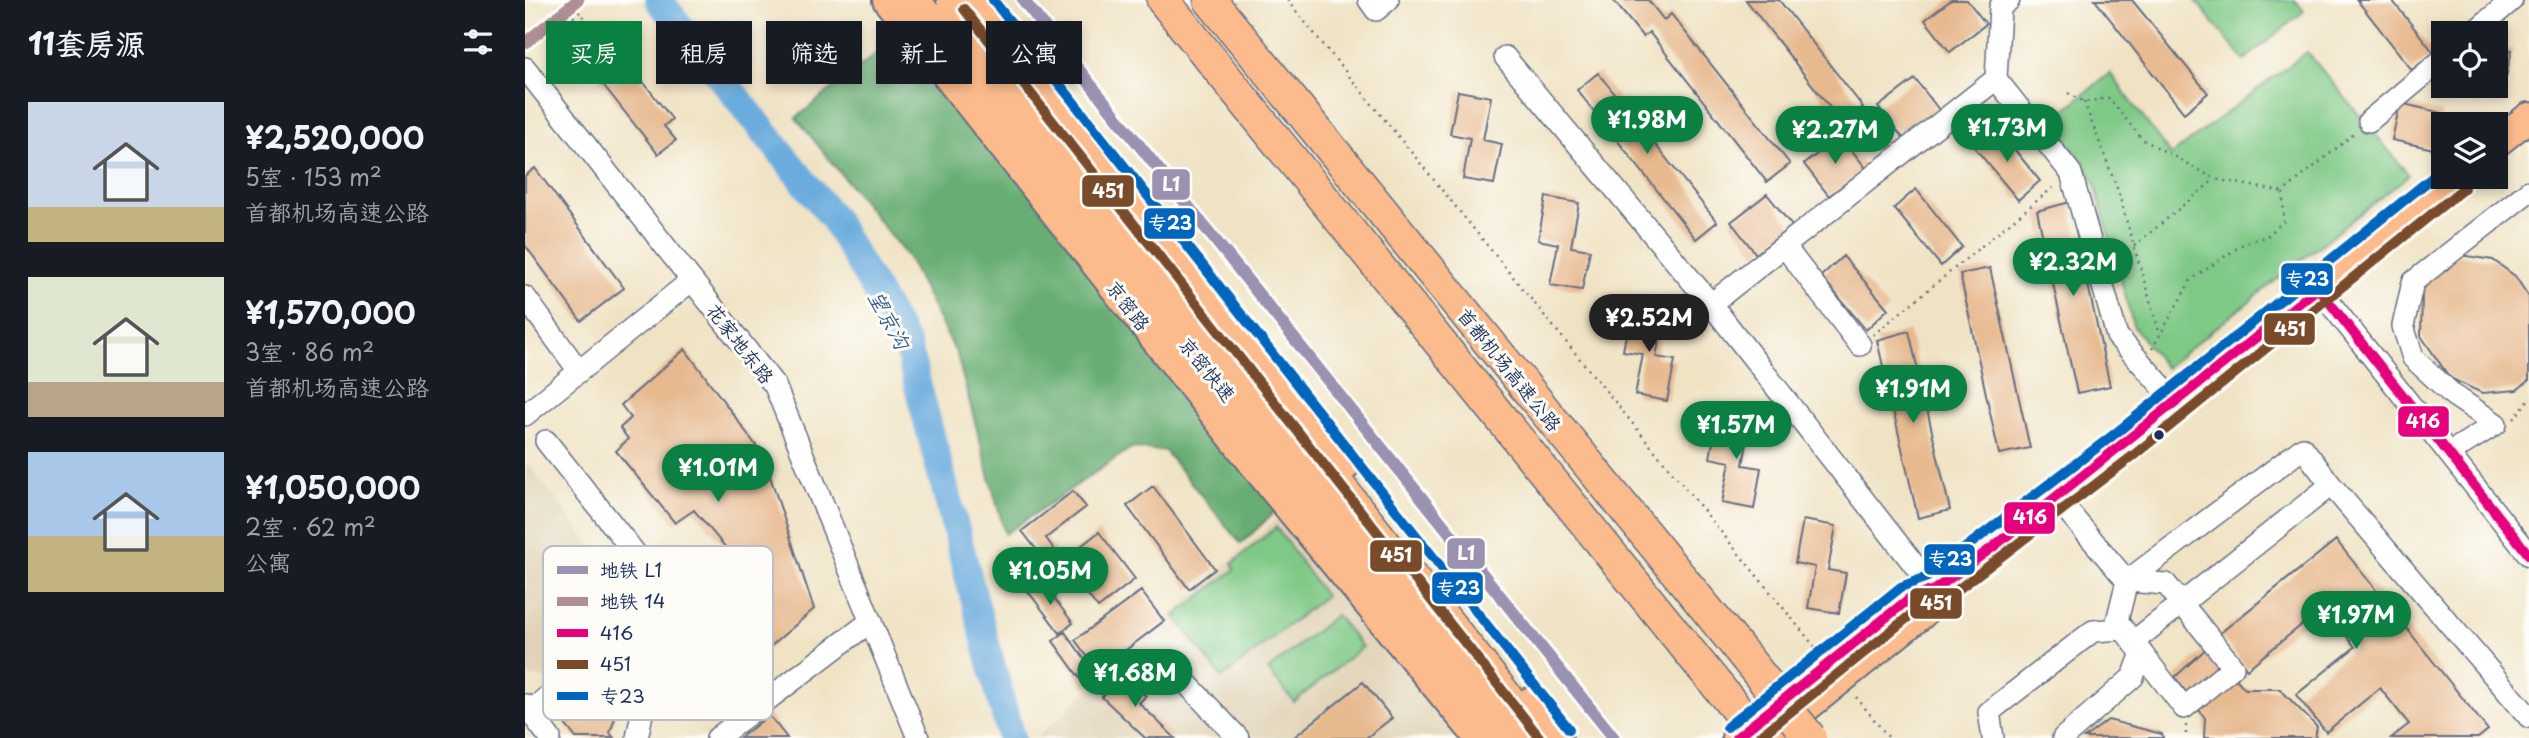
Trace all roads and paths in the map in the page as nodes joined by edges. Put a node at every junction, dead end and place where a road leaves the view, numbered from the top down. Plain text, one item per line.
1 (887, 0) edge
2 (913, 0) edge
3 (953, 0) edge
4 (975, 0) edge
5 (1163, 0) edge
6 (1210, 0) edge
7 (1287, 0) edge
8 (1369, 0) edge
9 (1388, 0) edge
10 (2009, 0) edge
11 (2512, 0) edge
12 (580, 12) dead end
13 (584, 16) dead end
14 (568, 21) edge
15 (578, 21) edge
16 (2487, 21) edge
17 (1505, 57) dead end
18 (525, 68) edge
19 (2431, 69) edge
20 (1996, 79) junction
21 (2068, 93) dead end
22 (2084, 102) junction
23 (2369, 121) joint
24 (2526, 125) edge
25 (2508, 136) edge
26 (2071, 173) junction
27 (2215, 179) junction
28 (2440, 189) edge
29 (2529, 191) edge
30 (2283, 192) junction
31 (1784, 247) junction
32 (2133, 247) junction
33 (692, 280) junction
34 (2318, 288) junction
35 (525, 297) edge
36 (1711, 304) junction
37 (2161, 335) junction
38 (1860, 345) joint
39 (2140, 361) junction
40 (579, 371) junction
41 (2529, 400) edge
42 (2175, 401) junction
43 (525, 415) edge
44 (2496, 424) junction
45 (546, 441) dead end
46 (2449, 453) junction
47 (2331, 485) junction
48 (2055, 496) junction
49 (630, 546) edge
50 (2529, 555) edge
51 (2127, 581) junction
52 (1934, 590) junction
53 (2182, 604) junction
54 (871, 621) junction
55 (2133, 641) junction
56 (1176, 672) dead end
57 (1835, 672) junction
58 (773, 694) edge
59 (543, 697) edge
60 (528, 708) edge
61 (2529, 717) edge
62 (641, 720) edge
63 (740, 720) edge
64 (550, 738) edge
65 (637, 738) edge
66 (717, 738) edge
67 (918, 738) edge
68 (1238, 738) edge
69 (1479, 738) edge
70 (1503, 738) edge
71 (1539, 738) edge
72 (1558, 738) edge
73 (1736, 738) edge
74 (1760, 738) edge
75 (1768, 738) edge
76 (1810, 738) edge
77 (1889, 738) edge
78 (1993, 738) edge
79 (2063, 738) edge

1 - 69 main road, 京密路
2 - 70 highway, 京密快速
3 - 71 highway, 京密快速
4 - 72 main road
5 - 74 highway, 首都机场高速公路, bridge
6 - 76 highway, 首都机场高速公路, bridge
7 - 57 path
8 - 9 street
10 - 20 street
11 - 16 street
12 - 14 path
13 - 15 path
17 - 36 street
18 - 33 street, 花家地东路
19 - 23 street
20 - 26 street
20 - 31 street
21 - 22 path
22 - 27 path
22 - 32 path
23 - 30 path
24 - 25 main road
26 - 38 path
26 - 39 street
27 - 30 path
27 - 32 path
28 - 34 main road
29 - 44 street
30 - 37 path
31 - 36 street
31 - 38 street
32 - 37 path
33 - 40 street
33 - 54 street, 花家地东路
34 - 42 main road
34 - 46 street
35 - 40 street
36 - 52 street
37 - 39 path
39 - 42 street
40 - 43 street
41 - 44 path
42 - 48 main road
44 - 46 street
45 - 49 street
46 - 50 street
47 - 51 street
47 - 53 street
47 - 61 street
48 - 51 street
48 - 52 main road
51 - 53 street
51 - 55 street
52 - 57 main road
53 - 55 street
53 - 55 street
54 - 58 street
54 - 67 street, 花家地东路
55 - 78 street
55 - 79 street
56 - 68 street
57 - 73 main road
57 - 75 main road
57 - 77 path
59 - 60 street
60 - 64 street
62 - 65 street
63 - 66 street

